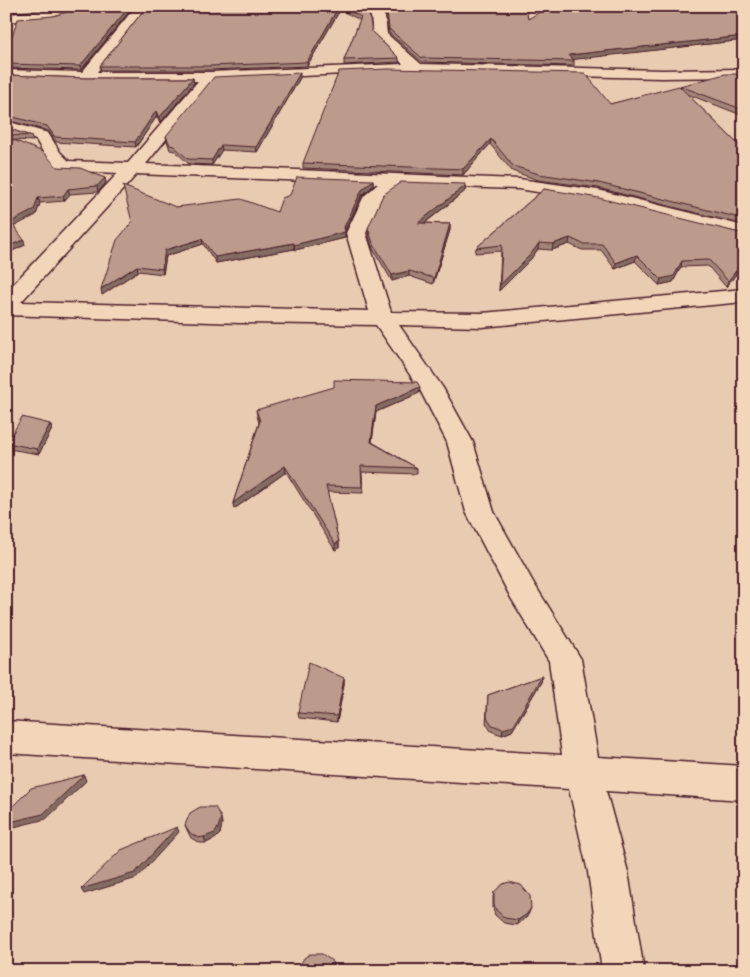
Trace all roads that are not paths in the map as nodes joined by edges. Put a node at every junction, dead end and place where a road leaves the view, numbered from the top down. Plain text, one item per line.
1 (100, 6) edge
2 (142, 6) edge
3 (371, 6) edge
4 (6, 8) edge
5 (54, 14) junction
6 (6, 18) edge
7 (416, 68) junction
8 (744, 73) edge
9 (9, 76) edge
10 (210, 76) junction
11 (86, 77) junction
12 (6, 126) edge
13 (133, 168) junction
14 (396, 179) junction
15 (744, 232) edge
16 (744, 295) edge
17 (6, 306) edge
18 (382, 318) junction
19 (6, 737) edge
20 (583, 773) junction
21 (744, 783) edge
22 (623, 971) edge

1 - 5 street
2 - 11 street
3 - 7 street
4 - 5 street
5 - 6 street
7 - 8 street
7 - 10 street
9 - 11 street
10 - 11 street
10 - 13 street
12 - 13 street
13 - 14 street
13 - 17 street
14 - 15 street
14 - 18 street
16 - 18 street
17 - 18 street
18 - 20 street
19 - 20 street
20 - 21 street
20 - 22 street

